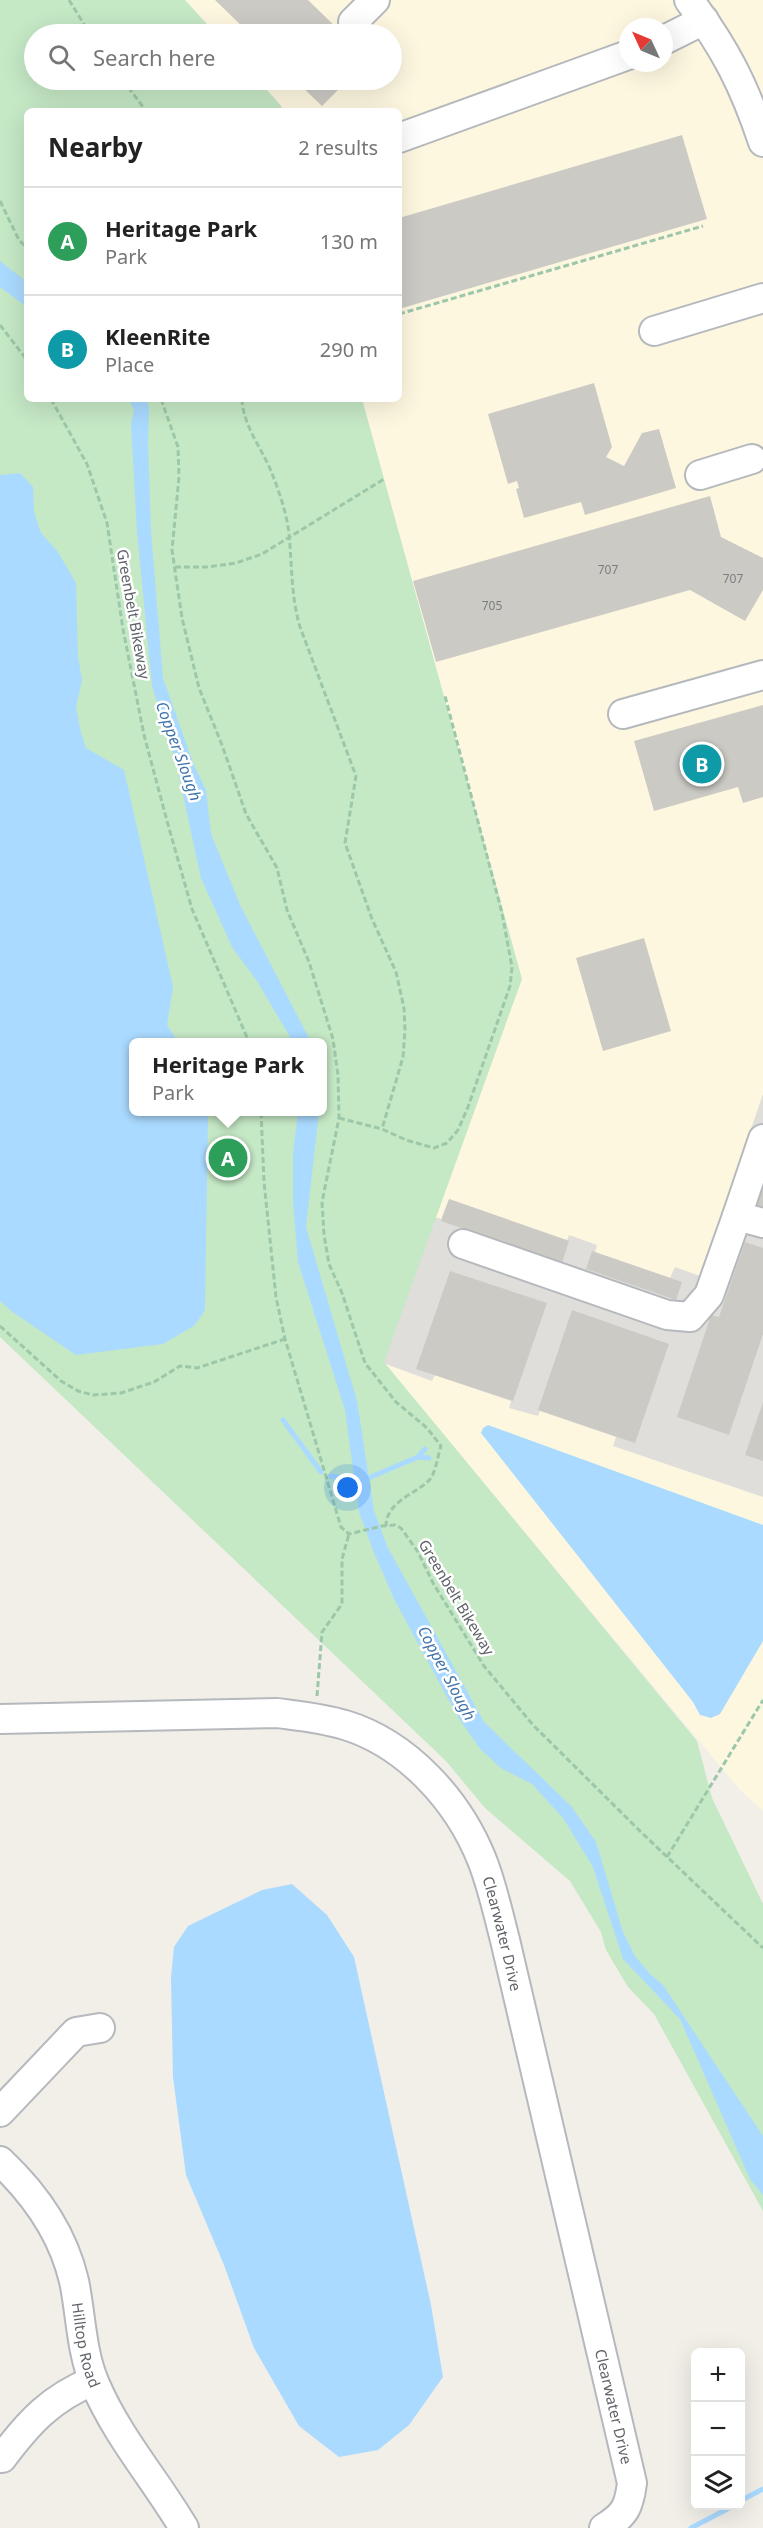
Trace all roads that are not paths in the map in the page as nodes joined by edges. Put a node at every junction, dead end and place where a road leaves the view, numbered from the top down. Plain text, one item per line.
1 (375, 0) edge
2 (697, 10) edge
3 (353, 22) dead end
4 (673, 32) edge
5 (619, 58) edge
6 (758, 109) edge
7 (402, 137) edge
8 (763, 142) edge
9 (763, 298) edge
10 (654, 331) dead end
11 (752, 459) dead end
12 (700, 475) dead end
13 (763, 675) edge
14 (623, 714) dead end
15 (763, 1139) edge
16 (750, 1220) edge
17 (463, 1244) dead end
18 (0, 1719) edge
19 (100, 2028) dead end
20 (0, 2112) edge
21 (0, 2161) edge
22 (93, 2381) junction
23 (2, 2458) dead end
24 (184, 2528) edge
25 (604, 2528) edge

1 - 3 street
2 - 4 street
2 - 6 street
5 - 7 street
6 - 8 street
9 - 10 street
11 - 12 street
13 - 14 street
15 - 16 street
16 - 17 street
18 - 25 street, Clearwater Drive
19 - 20 street
21 - 22 street, Hilltop Road
22 - 23 street
22 - 24 street, Hilltop Road

